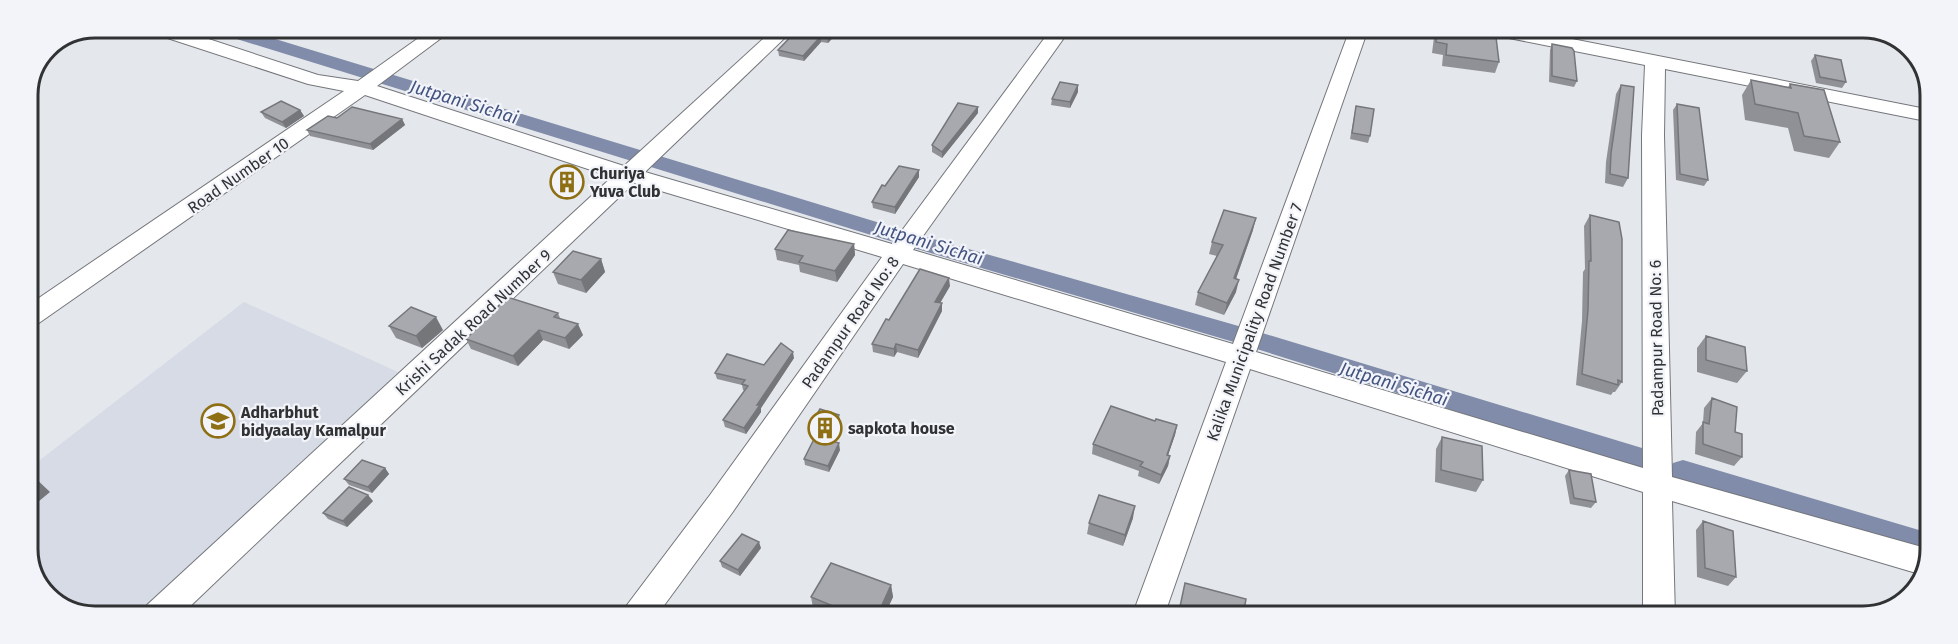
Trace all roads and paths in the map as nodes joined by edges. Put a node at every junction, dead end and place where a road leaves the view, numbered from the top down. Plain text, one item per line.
1 (187, 38) edge
2 (432, 38) edge
3 (775, 38) edge
4 (1055, 38) edge
5 (1356, 38) edge
6 (1544, 38) edge
7 (1655, 60) junction
8 (362, 88) junction
9 (1920, 114) edge
10 (627, 176) junction
11 (898, 253) junction
12 (38, 312) edge
13 (1242, 357) junction
14 (1659, 485) junction
15 (1920, 560) edge
16 (168, 606) edge
17 (645, 606) edge
18 (1152, 606) edge
19 (1659, 606) edge

1 - 8 street
2 - 8 street, Road Number 10
3 - 10 street, Krishi Sadak Road Number 9
4 - 11 street, Padampur Road No: 8
5 - 13 street, Kalika Municipality Road Number 7
6 - 7 street
7 - 9 street
7 - 14 street, Padampur Road No: 6
8 - 10 street
8 - 12 street, Road Number 10
10 - 11 street
10 - 16 street, Krishi Sadak Road Number 9
11 - 13 street
11 - 17 street, Padampur Road No: 8
13 - 14 street
13 - 18 street, Kalika Municipality Road Number 7
14 - 15 street
14 - 19 street, Padampur Road No: 6

